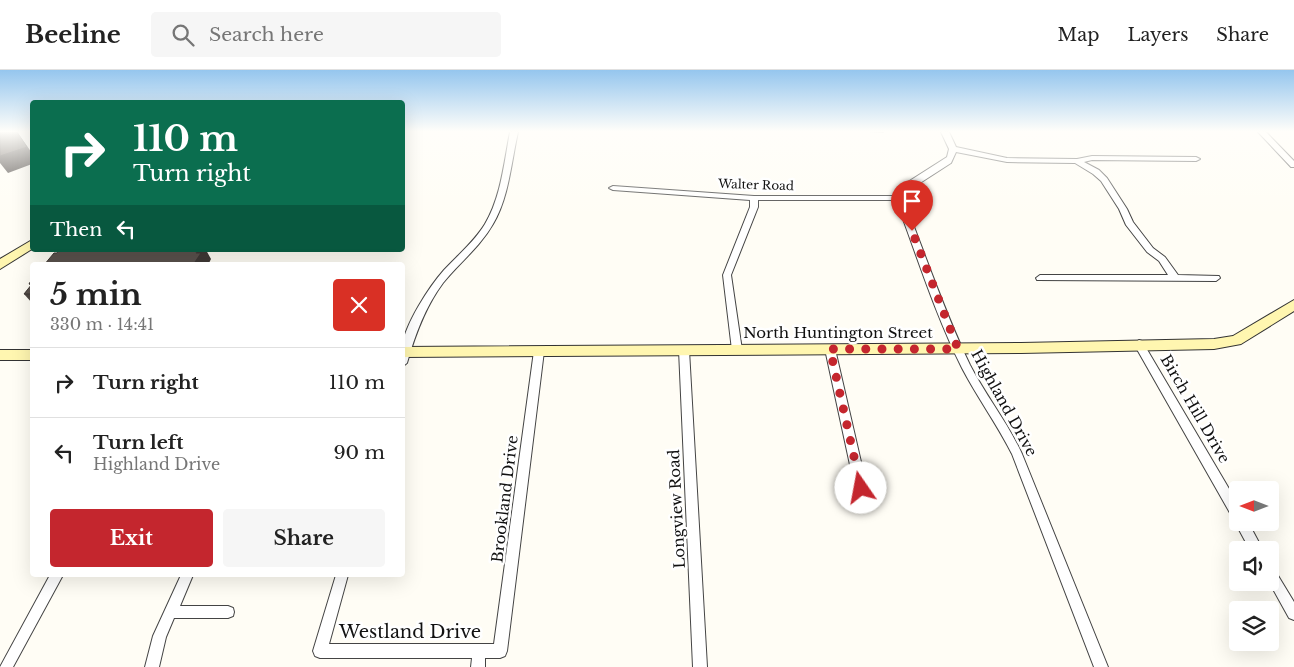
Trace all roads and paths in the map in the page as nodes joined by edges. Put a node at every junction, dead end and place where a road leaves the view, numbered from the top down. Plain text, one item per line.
1 (508, 160) edge
2 (948, 160) edge
3 (1007, 160) edge
4 (1082, 160) edge
5 (1076, 161) junction
6 (613, 188) dead end
7 (754, 198) junction
8 (899, 198) junction
9 (30, 245) edge
10 (0, 265) edge
11 (1040, 278) dead end
12 (1175, 278) junction
13 (1216, 278) dead end
14 (1294, 306) edge
15 (1139, 344) junction
16 (830, 349) junction
17 (958, 349) junction
18 (684, 350) junction
19 (737, 350) junction
20 (539, 351) junction
21 (405, 353) edge
22 (30, 354) edge
23 (0, 355) edge
24 (405, 356) edge
25 (861, 488) dead end
26 (1229, 500) edge
27 (57, 577) edge
28 (186, 577) edge
29 (341, 577) edge
30 (1279, 588) edge
31 (170, 612) junction
32 (228, 612) dead end
33 (1294, 614) edge
34 (479, 651) junction
35 (500, 651) joint
36 (6, 667) edge
37 (152, 667) edge
38 (478, 667) edge
39 (700, 667) edge
40 (1101, 667) edge

1 - 21 street
2 - 8 street
3 - 5 street
4 - 5 street
5 - 12 street
6 - 7 street, Walter Road
7 - 8 street, Walter Road
7 - 19 street
8 - 17 street, Highland Drive
9 - 10 street
11 - 12 street
12 - 13 street
14 - 15 street, North Huntington Street
15 - 17 street, North Huntington Street
15 - 26 street, Birch Hill Drive
16 - 17 street, North Huntington Street
16 - 19 street, North Huntington Street
16 - 25 street
17 - 40 street, Highland Drive
18 - 19 street, North Huntington Street
18 - 20 street, North Huntington Street
18 - 39 street, Longview Road
20 - 24 street, North Huntington Street
20 - 35 street, Brookland Drive
22 - 23 street
27 - 36 street
28 - 31 street
29 - 34 street, Westland Drive
30 - 33 street
31 - 32 street
31 - 37 street
34 - 35 street, Westland Drive
34 - 38 street

